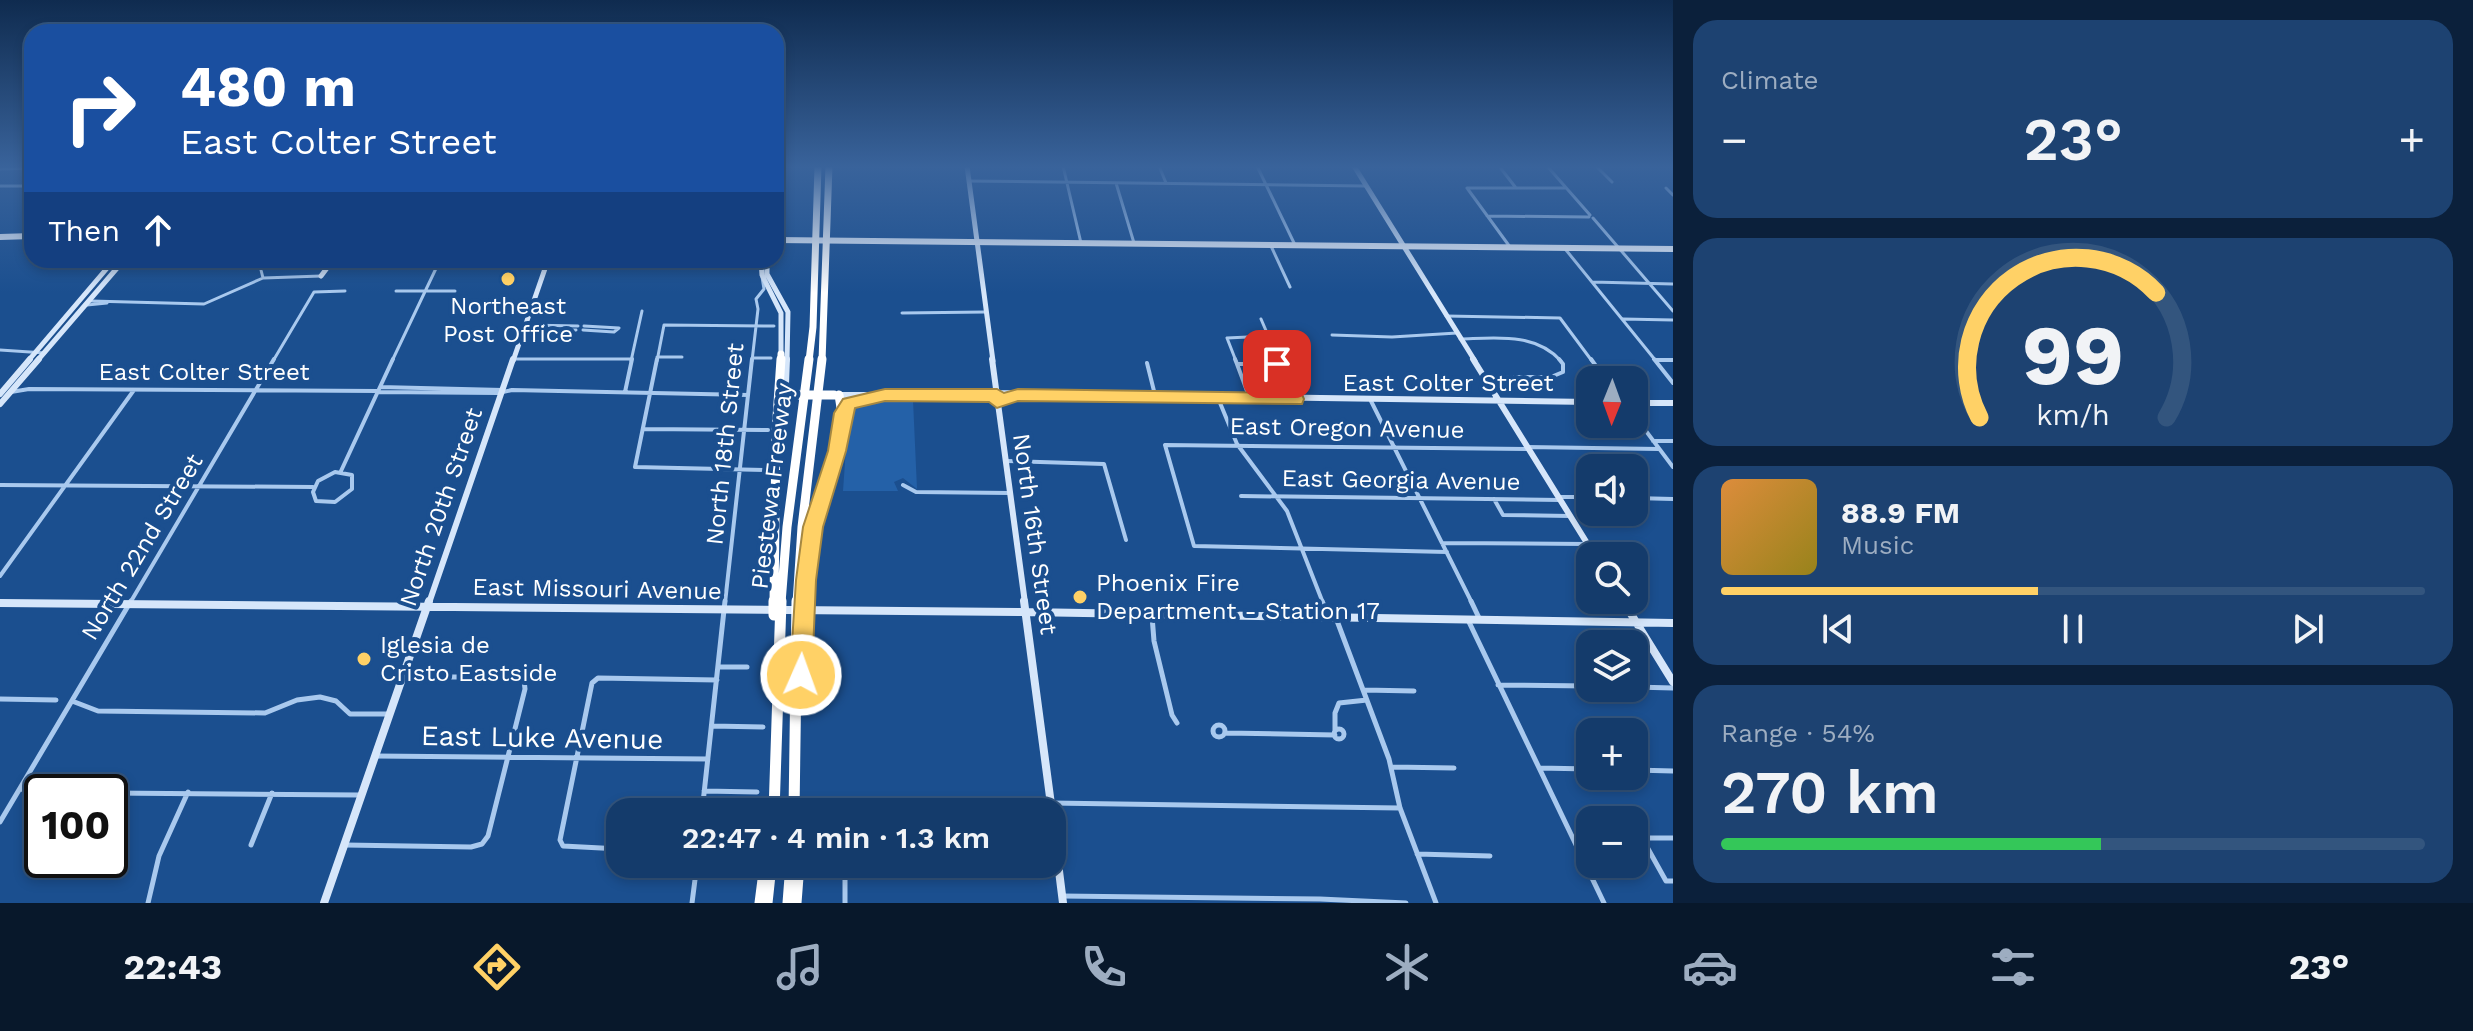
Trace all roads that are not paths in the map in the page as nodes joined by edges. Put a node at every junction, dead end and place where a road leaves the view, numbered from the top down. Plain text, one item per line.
1 (817, 208) edge
2 (828, 208) edge
3 (972, 208) edge
4 (1073, 208) edge
5 (1124, 208) edge
6 (1277, 208) edge
7 (1380, 208) edge
8 (1481, 208) edge
9 (1583, 208) edge
10 (1487, 216) junction
11 (1590, 217) junction
12 (2, 239) edge
13 (24, 239) edge
14 (784, 240) edge
15 (976, 242) junction
16 (1081, 243) junction
17 (1134, 243) junction
18 (1270, 245) junction
19 (1295, 245) junction
20 (1403, 246) junction
21 (1511, 247) junction
22 (1564, 248) junction
23 (1619, 248) junction
24 (1673, 249) edge
25 (107, 268) edge
26 (117, 268) edge
27 (262, 268) edge
28 (327, 268) edge
29 (436, 268) edge
30 (545, 268) edge
31 (762, 268) edge
32 (767, 268) edge
33 (762, 275) junction
34 (321, 276) joint
35 (263, 278) junction
36 (1592, 282) junction
37 (1649, 283) junction
38 (1673, 284) edge
39 (1290, 287) dead end
40 (90, 289) junction
41 (345, 291) dead end
42 (396, 291) dead end
43 (425, 291) junction
44 (455, 291) dead end
45 (88, 303) junction
46 (764, 303) dead end
47 (757, 304) junction
48 (642, 311) dead end
49 (1673, 311) edge
50 (985, 312) junction
51 (902, 313) dead end
52 (1446, 316) junction
53 (1261, 319) dead end
54 (1622, 319) junction
55 (1673, 320) edge
56 (756, 326) junction
57 (774, 326) dead end
58 (525, 328) junction
59 (580, 328) junction
60 (1332, 335) dead end
61 (1269, 336) junction
62 (1458, 336) junction
63 (0, 350) edge
64 (37, 353) junction
65 (45, 353) junction
66 (781, 354) junction
67 (657, 357) junction
68 (682, 357) dead end
69 (752, 358) junction
70 (771, 358) dead end
71 (514, 359) junction
72 (632, 359) junction
73 (1655, 360) junction
74 (1673, 360) edge
75 (1147, 363) dead end
76 (1237, 364) junction
77 (1280, 364) junction
78 (1596, 366) edge
79 (1483, 377) junction
80 (19, 383) junction
81 (1673, 383) edge
82 (29, 389) junction
83 (134, 390) junction
84 (256, 390) junction
85 (379, 390) junction
86 (503, 390) junction
87 (1247, 391) dead end
88 (625, 392) junction
89 (9, 393) junction
90 (650, 393) junction
91 (0, 394) edge
92 (748, 395) junction
93 (795, 395) junction
94 (836, 395) junction
95 (885, 395) junction
96 (997, 397) junction
97 (1156, 397) junction
98 (1218, 398) junction
99 (1295, 399) junction
100 (1371, 401) junction
101 (1499, 402) junction
102 (1576, 402) edge
103 (1648, 403) edge
104 (1673, 403) edge
105 (0, 404) edge
106 (778, 404) junction
107 (843, 413) junction
108 (643, 429) junction
109 (744, 430) junction
110 (768, 430) dead end
111 (1648, 434) edge
112 (1653, 441) junction
113 (1673, 441) edge
114 (1237, 444) junction
115 (1394, 447) junction
116 (1528, 448) junction
117 (1659, 449) junction
118 (1006, 461) junction
119 (1673, 467) edge
120 (740, 470) junction
121 (764, 470) dead end
122 (341, 471) junction
123 (0, 485) edge
124 (903, 485) dead end
125 (64, 486) junction
126 (199, 486) junction
127 (313, 487) junction
128 (1010, 493) junction
129 (1241, 496) dead end
130 (1276, 496) junction
131 (1576, 497) edge
132 (1420, 498) junction
133 (1559, 498) junction
134 (1648, 498) edge
135 (1494, 499) junction
136 (1673, 499) edge
137 (1570, 516) junction
138 (1126, 540) dead end
139 (1587, 542) edge
140 (1442, 543) junction
141 (1576, 544) edge
142 (1303, 550) junction
143 (1447, 552) junction
144 (0, 576) edge
145 (0, 603) edge
146 (129, 604) junction
147 (427, 607) junction
148 (725, 610) junction
149 (1026, 612) junction
150 (1630, 614) edge
151 (1152, 616) junction
152 (1332, 618) junction
153 (1468, 620) junction
154 (1480, 620) junction
155 (1635, 622) junction
156 (1673, 623) edge
157 (779, 641) junction
158 (718, 667) junction
159 (747, 667) dead end
160 (403, 677) junction
161 (717, 680) junction
162 (1498, 685) junction
163 (1673, 685) edge
164 (1576, 686) edge
165 (1648, 686) edge
166 (1363, 690) junction
167 (1414, 691) dead end
168 (0, 699) edge
169 (56, 700) dead end
170 (1367, 700) junction
171 (72, 701) junction
172 (389, 714) junction
173 (795, 723) junction
174 (1177, 723) dead end
175 (712, 726) junction
176 (763, 727) dead end
177 (1226, 733) dead end
178 (375, 756) junction
179 (508, 757) junction
180 (576, 758) junction
181 (708, 759) junction
182 (1392, 767) junction
183 (1454, 768) dead end
184 (1539, 768) junction
185 (1576, 769) edge
186 (1648, 770) edge
187 (1673, 771) edge
188 (20, 789) junction
189 (24, 789) edge
190 (704, 791) junction
191 (188, 792) junction
192 (757, 792) dead end
193 (128, 793) edge
194 (272, 793) junction
195 (362, 795) junction
196 (703, 798) edge
197 (774, 798) edge
198 (794, 798) edge
199 (1049, 798) edge
200 (1400, 808) junction
201 (1066, 810) edge
202 (1, 819) edge
203 (1673, 838) edge
204 (251, 845) dead end
205 (345, 845) junction
206 (606, 848) edge
207 (1417, 854) junction
208 (1490, 856) dead end
209 (695, 878) edge
210 (765, 878) edge
211 (768, 878) edge
212 (790, 878) edge
213 (798, 878) edge
214 (845, 878) edge
215 (1060, 878) edge
216 (1669, 881) edge
217 (1063, 900) edge
218 (148, 903) edge
219 (324, 903) edge
220 (692, 903) edge
221 (760, 903) edge
222 (767, 903) edge
223 (788, 903) edge
224 (796, 903) edge
225 (845, 903) edge
226 (1406, 903) edge
227 (1436, 903) edge
228 (1604, 903) edge

1 - 157 highway, Piestewa Freeway
2 - 173 highway, Piestewa Freeway
3 - 15 street, North 16th Street
4 - 16 street
5 - 17 street
6 - 19 street
7 - 20 street
8 - 10 street
9 - 11 street
10 - 11 street
10 - 21 street
11 - 23 street
12 - 13 main road
14 - 15 main road
15 - 16 main road
15 - 50 street, North 16th Street
16 - 17 main road
17 - 18 main road
18 - 19 main road
18 - 39 street
19 - 20 main road
20 - 21 main road
20 - 52 street
21 - 22 main road
22 - 23 main road
22 - 36 street
23 - 24 main road
23 - 37 street
25 - 40 street
26 - 45 street
27 - 35 street
28 - 34 street
29 - 43 street
30 - 58 street, North 20th Street
31 - 33 street, North 18th Street
32 - 93 street
33 - 47 street, North 18th Street
33 - 66 street, North 18th Street
34 - 35 street
35 - 45 street
36 - 37 street
36 - 54 street
37 - 38 street
37 - 49 street
40 - 45 street
40 - 64 street
41 - 84 street, North 22nd Street
42 - 43 street
43 - 44 street
43 - 85 street
45 - 64 street
45 - 65 street
46 - 47 street
47 - 56 street, North 18th Street
48 - 72 street
50 - 51 street
50 - 96 street, North 16th Street
52 - 62 street
52 - 78 street
53 - 61 street
54 - 55 street
54 - 73 street
56 - 57 street
56 - 67 street
56 - 69 street, North 18th Street
58 - 59 street
58 - 71 street, North 20th Street
59 - 59 street
60 - 62 street
61 - 76 street
61 - 77 street
62 - 79 street
62 - 79 street
63 - 64 street
64 - 65 street
64 - 91 street
65 - 80 street
66 - 93 street, North 18th Street
66 - 106 highway
67 - 68 street
67 - 90 street
69 - 70 street
69 - 92 street, North 18th Street
71 - 72 street
71 - 86 street, North 20th Street
72 - 88 street
73 - 74 street
73 - 81 street
75 - 97 street
76 - 77 street
76 - 87 street
77 - 99 street
79 - 101 street
80 - 82 street
80 - 89 street
82 - 83 street, East Colter Street
82 - 89 street, East Colter Street
83 - 84 street, East Colter Street
83 - 125 street
84 - 85 street, East Colter Street
84 - 126 street, North 22nd Street
85 - 86 street, East Colter Street
85 - 122 street
86 - 88 street, East Colter Street
86 - 147 street, North 20th Street
88 - 90 street, East Colter Street
89 - 105 street
90 - 92 street, East Colter Street
90 - 108 street
92 - 109 street, North 18th Street
93 - 94 highway
93 - 106 highway
94 - 95 street, East Colter Street
94 - 107 highway
95 - 96 street, East Colter Street
95 - 107 highway
96 - 97 street, East Colter Street
96 - 118 street, North 16th Street
97 - 98 street, East Colter Street
98 - 99 street, East Colter Street
98 - 114 street
99 - 100 street, East Colter Street
100 - 101 street, East Colter Street
100 - 115 street
101 - 102 street, East Colter Street
101 - 116 street
103 - 104 street
106 - 157 highway
107 - 173 highway
108 - 109 street
108 - 120 street
109 - 110 street
109 - 120 street, North 18th Street
111 - 112 street
112 - 113 street
112 - 117 street
114 - 115 street, East Oregon Avenue
114 - 130 street
114 - 142 street, East Oregon Avenue
115 - 116 street, East Oregon Avenue
115 - 132 street
116 - 117 street, East Oregon Avenue
116 - 133 street
117 - 119 street
118 - 128 street, North 16th Street
118 - 138 street
120 - 121 street
120 - 148 street, North 18th Street
122 - 127 street
122 - 127 street
123 - 125 street
124 - 128 street
125 - 126 street
125 - 144 street
126 - 127 street
126 - 146 street, North 22nd Street
128 - 149 street, North 16th Street
129 - 130 street, East Georgia Avenue
130 - 132 street, East Georgia Avenue
130 - 142 street
131 - 133 street, East Georgia Avenue
132 - 135 street, East Georgia Avenue
132 - 140 street
133 - 135 street, East Georgia Avenue
133 - 137 street
134 - 136 street
135 - 137 street
137 - 139 street
140 - 141 street
140 - 143 street
142 - 143 street
142 - 152 street
143 - 154 street
145 - 146 street, East Missouri Avenue
146 - 147 street, East Missouri Avenue
146 - 171 street, North 22nd Street
147 - 148 street, East Missouri Avenue
147 - 160 street, North 20th Street
148 - 149 street, East Missouri Avenue
148 - 158 street, North 18th Street
149 - 151 street, East Missouri Avenue
149 - 199 street, North 16th Street
150 - 155 street
151 - 152 street, East Missouri Avenue
151 - 174 street
152 - 153 street, East Missouri Avenue
152 - 166 street
153 - 154 street, East Missouri Avenue
153 - 162 street
154 - 155 street, East Missouri Avenue
155 - 156 street, East Missouri Avenue
155 - 163 street
157 - 197 highway, Piestewa Freeway
158 - 159 street
158 - 161 street, North 18th Street
160 - 172 street, North 20th Street
160 - 179 street
161 - 175 street, North 18th Street
161 - 180 street
162 - 164 street
162 - 184 street
163 - 165 street
166 - 167 street
166 - 170 street
168 - 169 street
170 - 177 street
170 - 182 street
171 - 172 street
171 - 188 street, North 22nd Street
172 - 178 street, North 20th Street
173 - 198 highway, Piestewa Freeway
175 - 176 street
175 - 181 street, North 18th Street
178 - 179 street, East Luke Avenue
178 - 195 street, North 20th Street
179 - 180 street, East Luke Avenue
179 - 205 street
180 - 181 street, East Luke Avenue
180 - 206 street
181 - 190 street, North 18th Street
182 - 183 street
182 - 200 street
184 - 185 street
184 - 228 street
186 - 187 street
188 - 189 street
188 - 202 street, North 22nd Street
190 - 192 street
190 - 196 street, North 18th Street
191 - 193 street
191 - 194 street
191 - 218 street
194 - 195 street
194 - 204 street
195 - 205 street, North 20th Street
200 - 201 street
200 - 207 street
203 - 216 street
205 - 219 street, North 20th Street
207 - 208 street
207 - 227 street
209 - 220 street
210 - 221 highway
211 - 222 highway
212 - 223 highway
213 - 224 highway
214 - 225 street
215 - 217 street, North 16th Street
217 - 226 street

